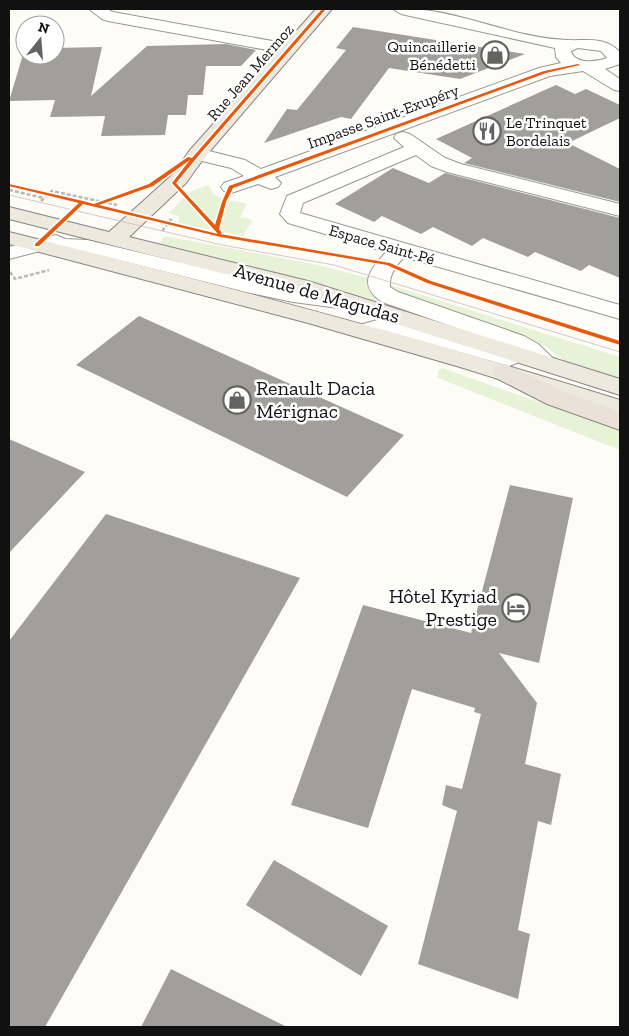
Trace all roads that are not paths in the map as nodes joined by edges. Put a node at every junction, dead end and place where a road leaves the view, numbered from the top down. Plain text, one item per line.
1 (97, 9) edge
2 (324, 9) edge
3 (401, 9) edge
4 (289, 49) junction
5 (572, 58) junction
6 (614, 59) edge
7 (390, 128) junction
8 (417, 148) junction
9 (197, 154) junction
10 (260, 176) junction
11 (231, 187) dead end
12 (294, 200) junction
13 (121, 209) junction
14 (620, 210) edge
15 (14, 218) edge
16 (9, 238) edge
17 (114, 239) junction
18 (77, 242) junction
19 (37, 245) junction
20 (399, 249) junction
21 (9, 254) edge
22 (9, 267) edge
23 (365, 305) junction
24 (620, 312) edge
25 (368, 332) junction
26 (548, 364) junction
27 (505, 372) junction
28 (620, 388) edge
29 (620, 409) edge
30 (620, 421) edge

1 - 4 street
2 - 4 main road, Rue Jean Mermoz
3 - 5 street
4 - 9 main road, Rue Jean Mermoz
5 - 6 street
5 - 6 street, Impasse Saint-Exupéry
5 - 7 street, Impasse Saint-Exupéry
7 - 8 street
7 - 10 street, Impasse Saint-Exupéry
8 - 12 street
8 - 14 street
9 - 10 street
9 - 13 main road, Rue Jean Mermoz
9 - 13 main road, Rue Jean Mermoz
10 - 11 street, Impasse Saint-Exupéry
10 - 12 street
12 - 20 street, Espace Saint-Pé
13 - 17 main road, Rue Jean Mermoz
13 - 18 main road, Rue Jean Mermoz
15 - 18 main road, Avenue de Magudas
16 - 19 main road
17 - 18 main road
17 - 23 main road, Avenue de Magudas
18 - 19 street
18 - 22 street
18 - 23 street
18 - 25 main road, Avenue de Magudas
19 - 21 street
20 - 24 street, Espace Saint-Pé
20 - 26 street
23 - 26 main road, Avenue de Magudas
25 - 26 street
25 - 27 main road, Avenue de Magudas
26 - 28 main road, Avenue de Magudas
27 - 29 main road, Avenue de Magudas
27 - 30 highway

